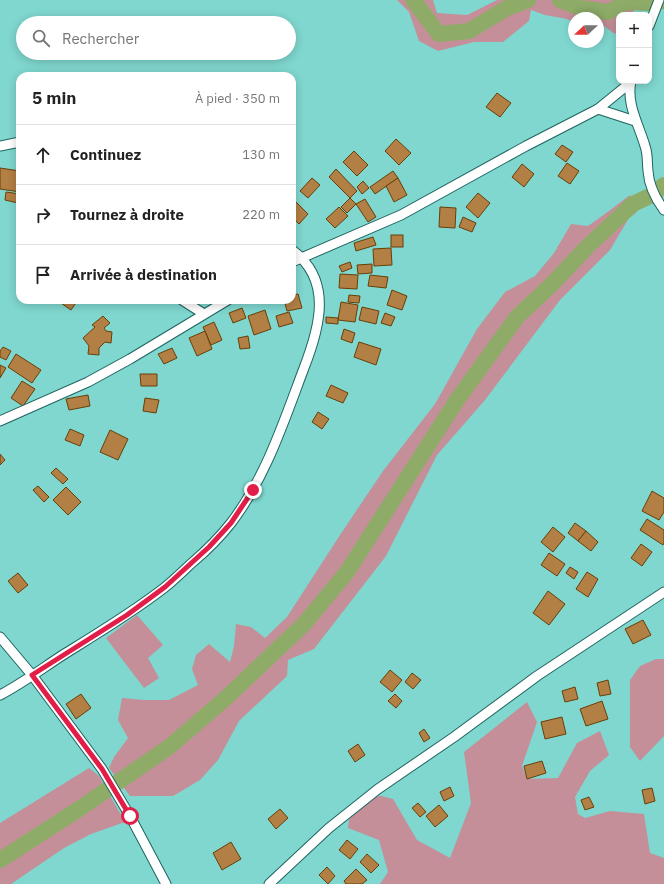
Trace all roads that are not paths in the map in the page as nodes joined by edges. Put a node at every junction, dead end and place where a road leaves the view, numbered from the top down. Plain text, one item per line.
1 (659, 0) edge
2 (652, 18) edge
3 (628, 84) edge
4 (630, 84) edge
5 (598, 109) junction
6 (635, 121) junction
7 (16, 143) edge
8 (0, 146) edge
9 (664, 210) edge
10 (296, 253) edge
11 (302, 257) junction
12 (296, 260) edge
13 (188, 304) edge
14 (221, 304) edge
15 (204, 314) junction
16 (0, 421) edge
17 (664, 592) edge
18 (0, 637) edge
19 (32, 675) junction
20 (0, 695) edge
21 (166, 884) edge
22 (268, 884) edge

1 - 2 street
3 - 5 street
4 - 6 street
5 - 6 street
5 - 11 street
6 - 9 street
7 - 8 street
10 - 11 street
11 - 12 street
11 - 19 street
13 - 15 street
14 - 15 street
15 - 16 street
17 - 22 street
18 - 19 street
19 - 20 street
19 - 21 street

